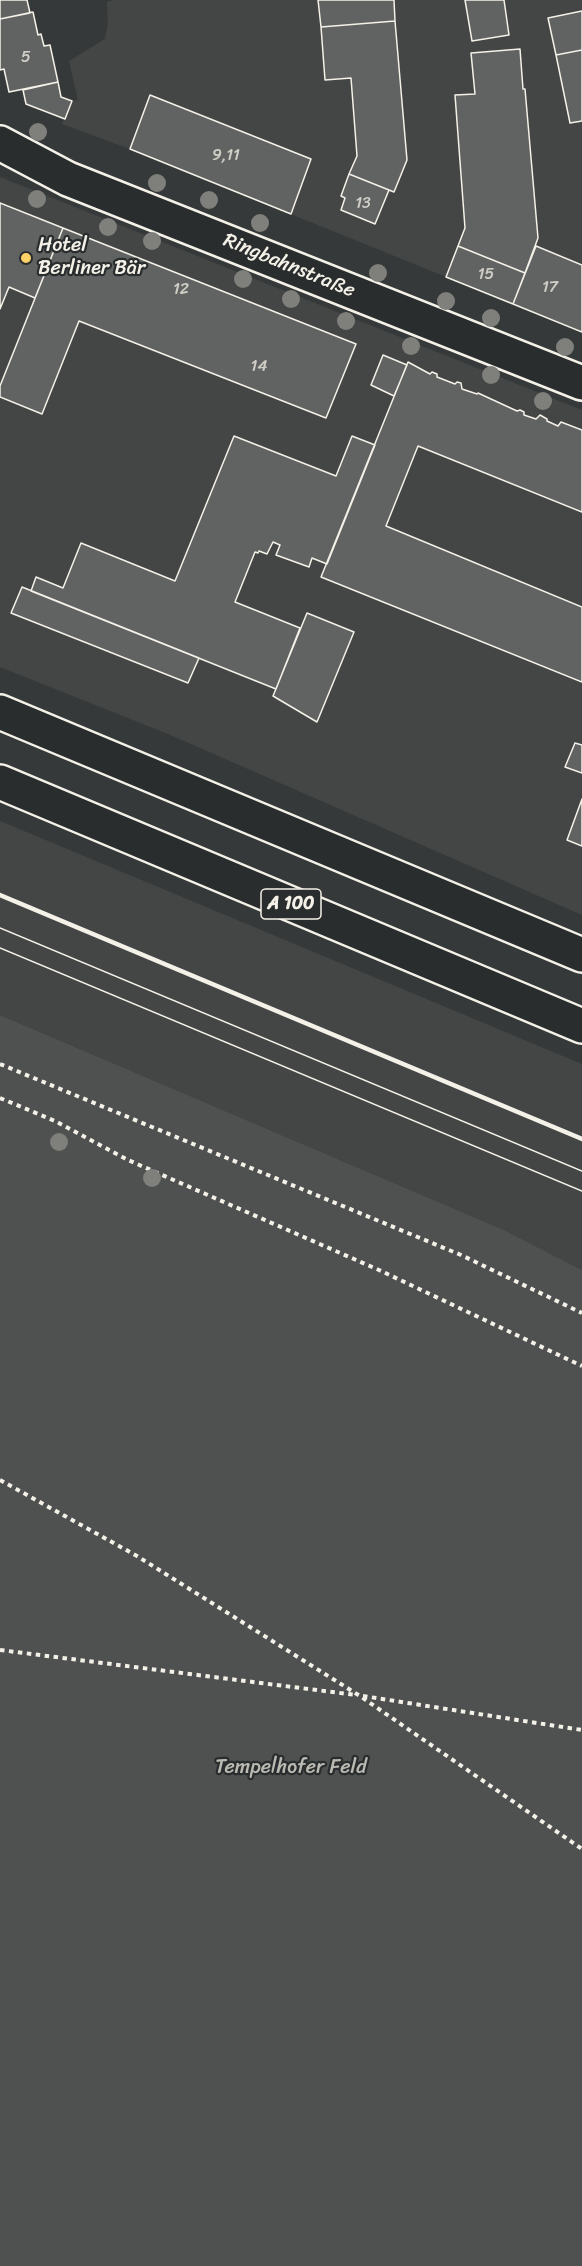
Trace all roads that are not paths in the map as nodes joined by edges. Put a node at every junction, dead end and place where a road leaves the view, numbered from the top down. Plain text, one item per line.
1 (0, 143) edge
2 (582, 383) edge
3 (0, 712) edge
4 (0, 782) edge
5 (582, 955) edge
6 (582, 1026) edge

1 - 2 main road, Ringbahnstraße
3 - 5 main road
4 - 6 main road, A 100

